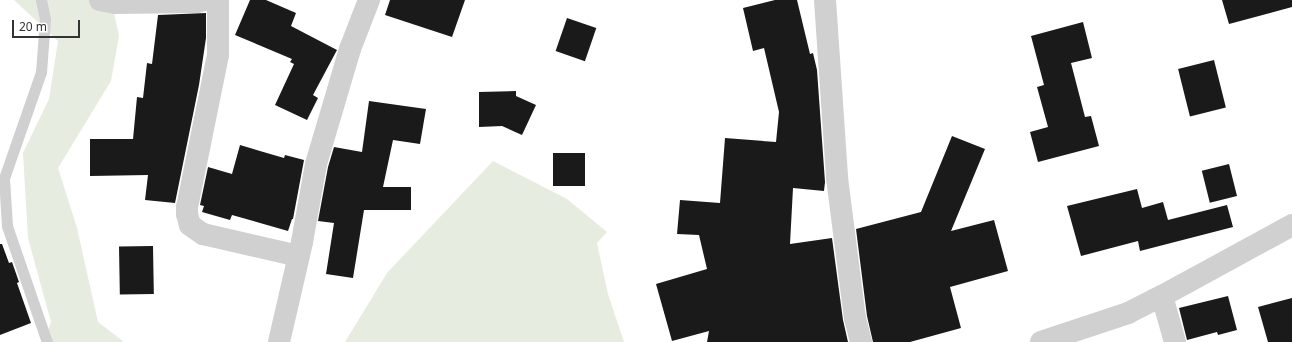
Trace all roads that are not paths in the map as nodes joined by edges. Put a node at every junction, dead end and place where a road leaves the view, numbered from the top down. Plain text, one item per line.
1 (41, 0) edge
2 (100, 0) edge
3 (204, 0) edge
4 (218, 0) edge
5 (369, 0) edge
6 (825, 0) edge
7 (1292, 225) edge
8 (298, 256) junction
9 (1162, 296) junction
10 (47, 342) edge
11 (279, 342) edge
12 (861, 342) edge
13 (1041, 342) edge
14 (1175, 342) edge

1 - 10 lane
2 - 3 street
4 - 8 street
5 - 8 street
6 - 12 street
7 - 9 street
8 - 11 street
9 - 13 street
9 - 14 street

